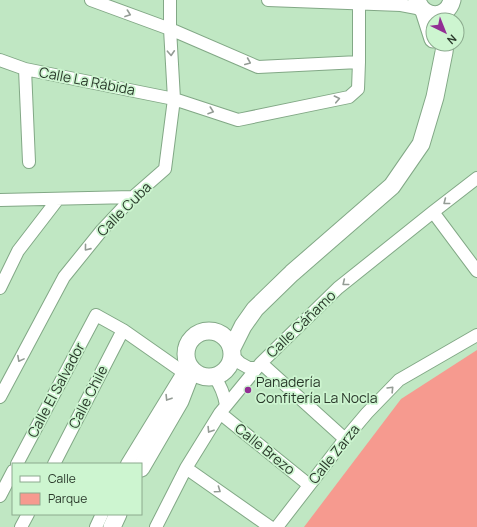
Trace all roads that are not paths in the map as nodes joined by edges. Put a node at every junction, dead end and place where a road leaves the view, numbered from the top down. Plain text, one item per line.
1 (91, 0) edge
2 (170, 0) edge
3 (268, 0) edge
4 (359, 4) junction
5 (414, 5) edge
6 (449, 10) edge
7 (425, 25) edge
8 (170, 29) junction
9 (436, 52) edge
10 (444, 52) edge
11 (0, 60) edge
12 (359, 62) junction
13 (25, 69) junction
14 (435, 96) junction
15 (174, 99) junction
16 (29, 162) dead end
17 (477, 178) edge
18 (133, 197) junction
19 (58, 199) junction
20 (0, 200) edge
21 (433, 212) junction
22 (5, 268) edge
23 (477, 271) edge
24 (0, 288) edge
25 (255, 309) junction
26 (123, 330) junction
27 (214, 331) junction
28 (477, 335) edge
29 (232, 352) junction
30 (258, 365) junction
31 (197, 372) junction
32 (0, 396) edge
33 (223, 409) junction
34 (345, 439) junction
35 (18, 463) edge
36 (55, 463) edge
37 (128, 463) edge
38 (142, 466) edge
39 (186, 468) junction
40 (12, 473) edge
41 (309, 485) junction
42 (0, 496) edge
43 (27, 515) edge
44 (102, 515) edge
45 (118, 515) edge
46 (157, 526) edge
47 (21, 527) edge
48 (96, 527) edge
49 (112, 527) edge
50 (270, 527) edge
51 (277, 527) edge

1 -> 8 street
2 - 8 street, Calle Cuba
3 - 4 street
4 - 5 street
4 - 12 street, Calle La Rábida
5 - 6 main road
5 - 7 main road
8 -> 12 street
8 -> 15 street, Calle Cuba
9 - 14 main road
10 - 14 main road
11 - 13 street, Calle La Rábida
15 -> 12 street, Calle La Rábida
13 - 15 street, Calle La Rábida
13 - 16 street
14 - 25 main road
15 - 18 street, Calle Cuba
17 -> 21 street, Calle Cáñamo
18 - 19 street
18 -> 32 street, Calle Cuba
19 - 20 street
19 - 22 street
21 - 23 street
21 -> 30 street, Calle Cáñamo
22 - 24 street
25 - 27 main road
25 - 29 main road
26 - 31 street
26 - 35 street, Calle El Salvador
26 - 36 street, Calle Chile
27 - 29 main road
27 - 31 main road
34 -> 28 street, Calle Zarza
29 - 30 street
29 - 31 main road
30 - 33 street, Calle Cáñamo
30 - 34 street
31 - 33 street
31 -> 37 street
31 - 38 main road
33 -> 39 street, Calle Cáñamo
33 - 41 street, Calle Brezo
34 - 41 street, Calle Zarza
39 - 46 street, Calle Cáñamo
39 -> 50 street
40 - 42 street
41 - 51 street, Calle Zarza
43 - 47 street
44 - 48 street
45 - 49 main road

